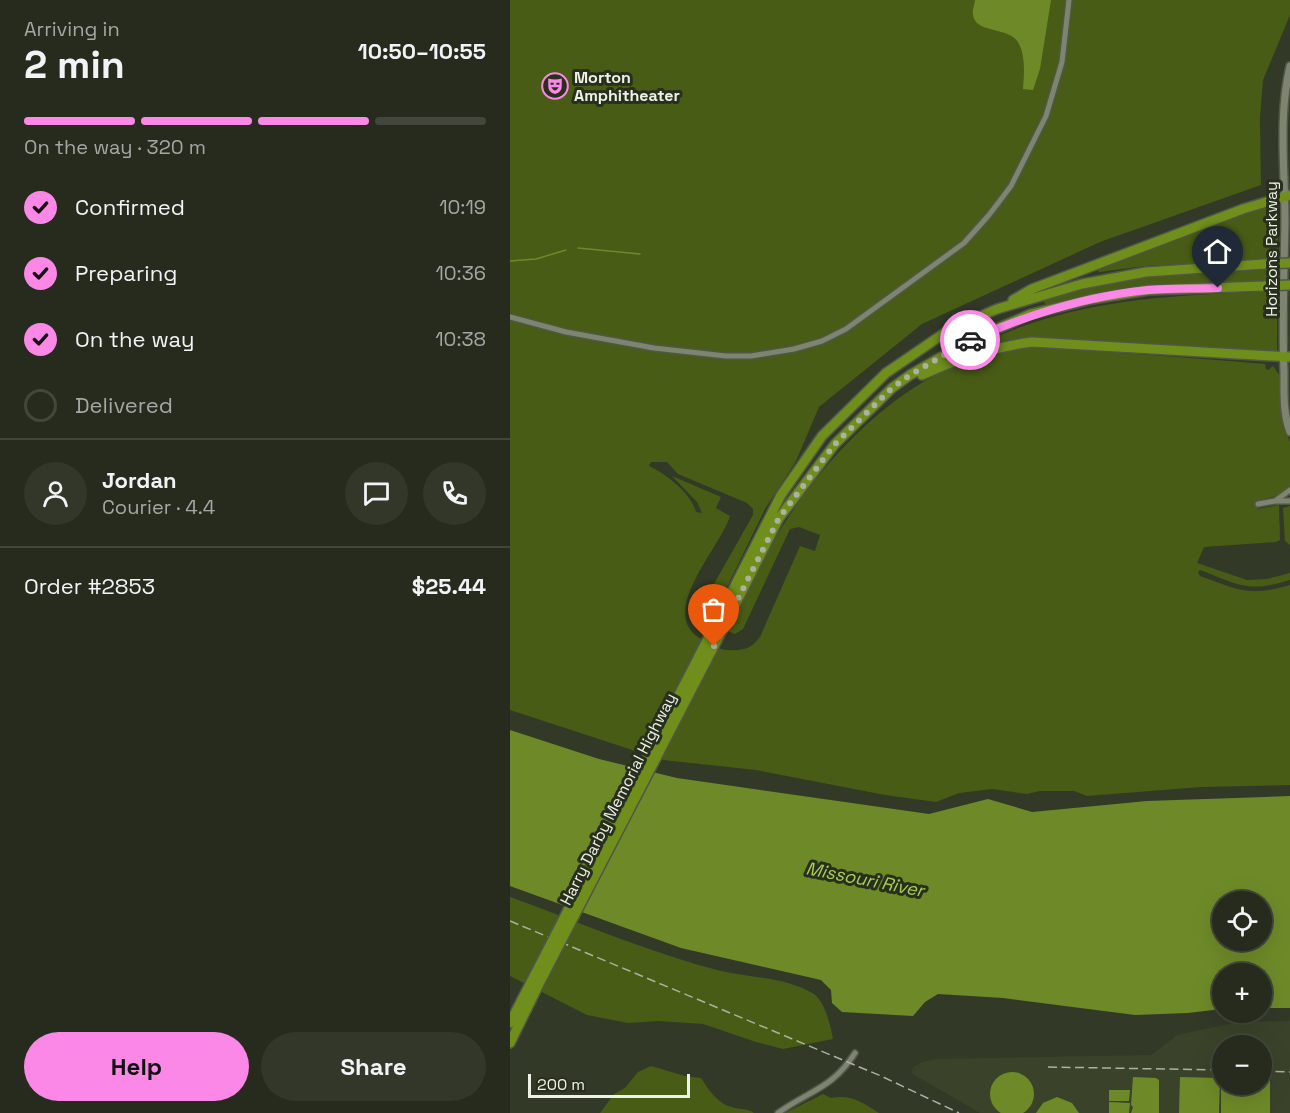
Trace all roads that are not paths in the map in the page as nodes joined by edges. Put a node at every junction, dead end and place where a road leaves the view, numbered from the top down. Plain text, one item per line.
1 (1069, 0) edge
2 (1290, 66) edge
3 (1288, 195) edge
4 (1290, 263) edge
5 (1290, 285) edge
6 (997, 309) junction
7 (510, 317) edge
8 (1287, 358) edge
9 (892, 388) junction
10 (1290, 432) edge
11 (1290, 490) edge
12 (1275, 501) junction
13 (1290, 501) edge
14 (1258, 504) dead end
15 (721, 623) junction
16 (536, 982) junction
17 (510, 1023) edge
18 (510, 1044) edge
19 (855, 1053) dead end
20 (778, 1113) edge

1 - 7 street
2 - 3 main road, Horizons Parkway
3 - 6 highway
3 - 8 main road, Horizons Parkway
4 - 6 highway, Harry Darby Memorial Highway, bridge
5 - 9 highway, Harry Darby Memorial Highway, bridge
6 - 15 highway, Harry Darby Memorial Highway
8 - 9 highway
8 - 10 main road, Horizons Parkway
9 - 15 highway, Harry Darby Memorial Highway
11 - 12 street
12 - 13 street
12 - 14 street
15 - 16 highway, Harry Darby Memorial Highway, bridge
16 - 17 highway, Harry Darby Memorial Highway
16 - 18 highway, Harry Darby Memorial Highway
19 - 20 street

